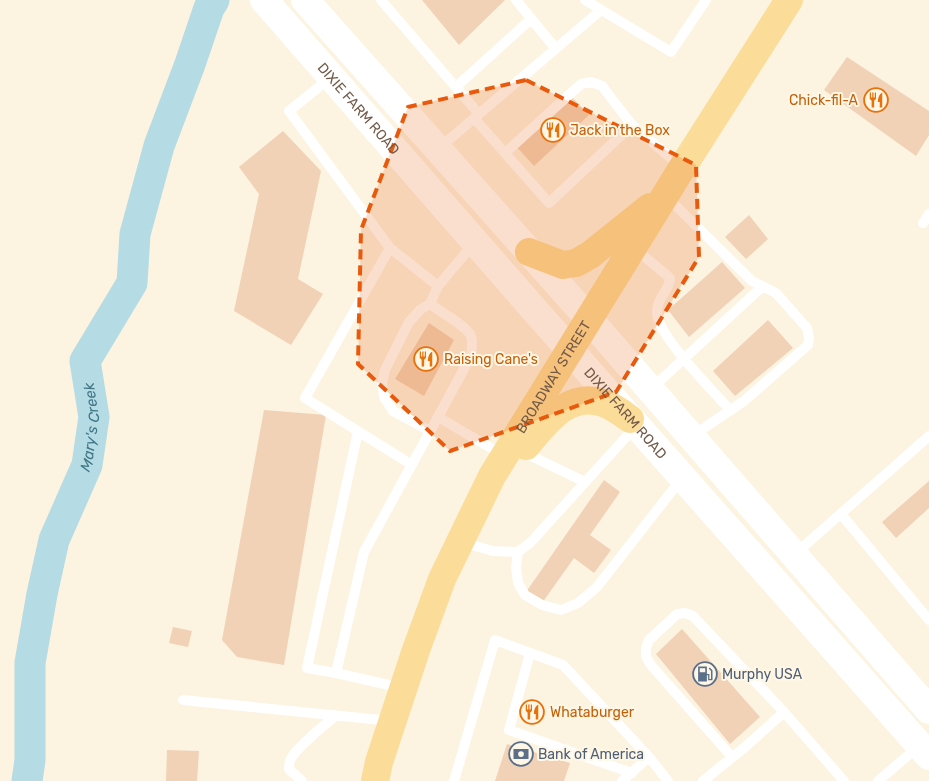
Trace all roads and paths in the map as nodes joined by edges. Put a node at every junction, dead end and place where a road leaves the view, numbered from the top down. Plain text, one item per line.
1 (305, 0) edge
2 (381, 0) edge
3 (516, 0) edge
4 (585, 0) edge
5 (706, 0) edge
6 (789, 0) edge
7 (267, 4) edge
8 (601, 10) junction
9 (531, 19) junction
10 (556, 48) junction
11 (331, 77) junction
12 (456, 87) junction
13 (477, 116) junction
14 (632, 125) junction
15 (438, 149) junction
16 (504, 153) junction
17 (682, 168) junction
18 (665, 195) junction
19 (475, 242) junction
20 (633, 247) junction
21 (390, 248) junction
22 (530, 252) junction
23 (438, 286) junction
24 (763, 286) junction
25 (430, 304) junction
26 (589, 319) junction
27 (570, 350) junction
28 (684, 359) junction
29 (650, 389) junction
30 (730, 410) junction
31 (438, 417) junction
32 (633, 422) junction
33 (358, 431) junction
34 (430, 431) junction
35 (691, 436) junction
36 (929, 436) edge
37 (513, 453) junction
38 (412, 465) junction
39 (682, 478) junction
40 (585, 482) junction
41 (840, 514) junction
42 (460, 542) junction
43 (518, 552) junction
44 (794, 554) junction
45 (769, 576) junction
46 (929, 620) edge
47 (530, 653) junction
48 (336, 673) junction
49 (403, 689) junction
50 (183, 700) dead end
51 (929, 710) edge
52 (784, 712) junction
53 (336, 716) junction
54 (392, 721) junction
55 (926, 746) edge
56 (649, 757) junction
57 (732, 757) junction
58 (632, 773) junction
59 (302, 781) edge
60 (375, 781) edge
61 (454, 781) edge
62 (622, 781) edge
63 (668, 781) edge
64 (703, 781) edge
65 (844, 781) edge
66 (878, 781) edge

1 - 15 main road
2 - 12 lane
3 - 9 lane
4 - 8 lane
5 - 8 lane
6 - 17 main road, BROADWAY STREET
7 - 11 main road, DIXIE FARM ROAD
8 - 10 lane
9 - 10 lane
9 - 12 lane
10 - 13 lane
11 - 19 main road, DIXIE FARM ROAD
11 - 21 lane
12 - 13 lane
13 - 15 lane
13 - 16 lane
14 - 16 lane
14 - 16 lane
14 - 17 lane
15 - 22 main road
17 - 18 main road, BROADWAY STREET
18 - 20 main road, BROADWAY STREET
18 - 22 main road
18 - 24 lane
19 - 23 lane
19 - 27 main road, DIXIE FARM ROAD
20 - 26 main road, BROADWAY STREET
20 - 28 lane
21 - 23 lane
21 - 33 lane
22 - 26 main road
23 - 25 lane
24 - 28 lane
24 - 30 lane
25 - 31 lane
25 - 34 lane
26 - 27 main road, BROADWAY STREET
26 - 29 main road
27 - 32 main road, DIXIE FARM ROAD
27 - 37 main road, BROADWAY STREET
28 - 29 lane
28 - 30 lane
29 - 35 main road
30 - 35 lane
31 - 34 lane
31 - 37 lane
32 - 37 main road
32 - 39 main road, DIXIE FARM ROAD
32 - 40 lane
33 - 38 lane
33 - 48 lane
34 - 38 lane
35 - 44 main road
36 - 41 lane
37 - 40 lane
37 - 42 main road, BROADWAY STREET
38 - 48 lane
39 - 43 lane
39 - 45 main road, DIXIE FARM ROAD
40 - 43 lane
41 - 44 lane
41 - 46 lane
42 - 43 lane
42 - 49 main road, BROADWAY STREET
44 - 45 main road
44 - 51 main road
45 - 55 main road, DIXIE FARM ROAD
47 - 56 lane
47 - 58 lane
47 - 61 lane
48 - 49 lane
49 - 54 main road, BROADWAY STREET
50 - 53 lane
52 - 57 lane
52 - 57 lane
52 - 65 lane
53 - 54 lane
53 - 59 lane
54 - 60 main road, BROADWAY STREET
55 - 66 lane
56 - 58 lane
56 - 63 lane
57 - 64 lane
58 - 62 lane

